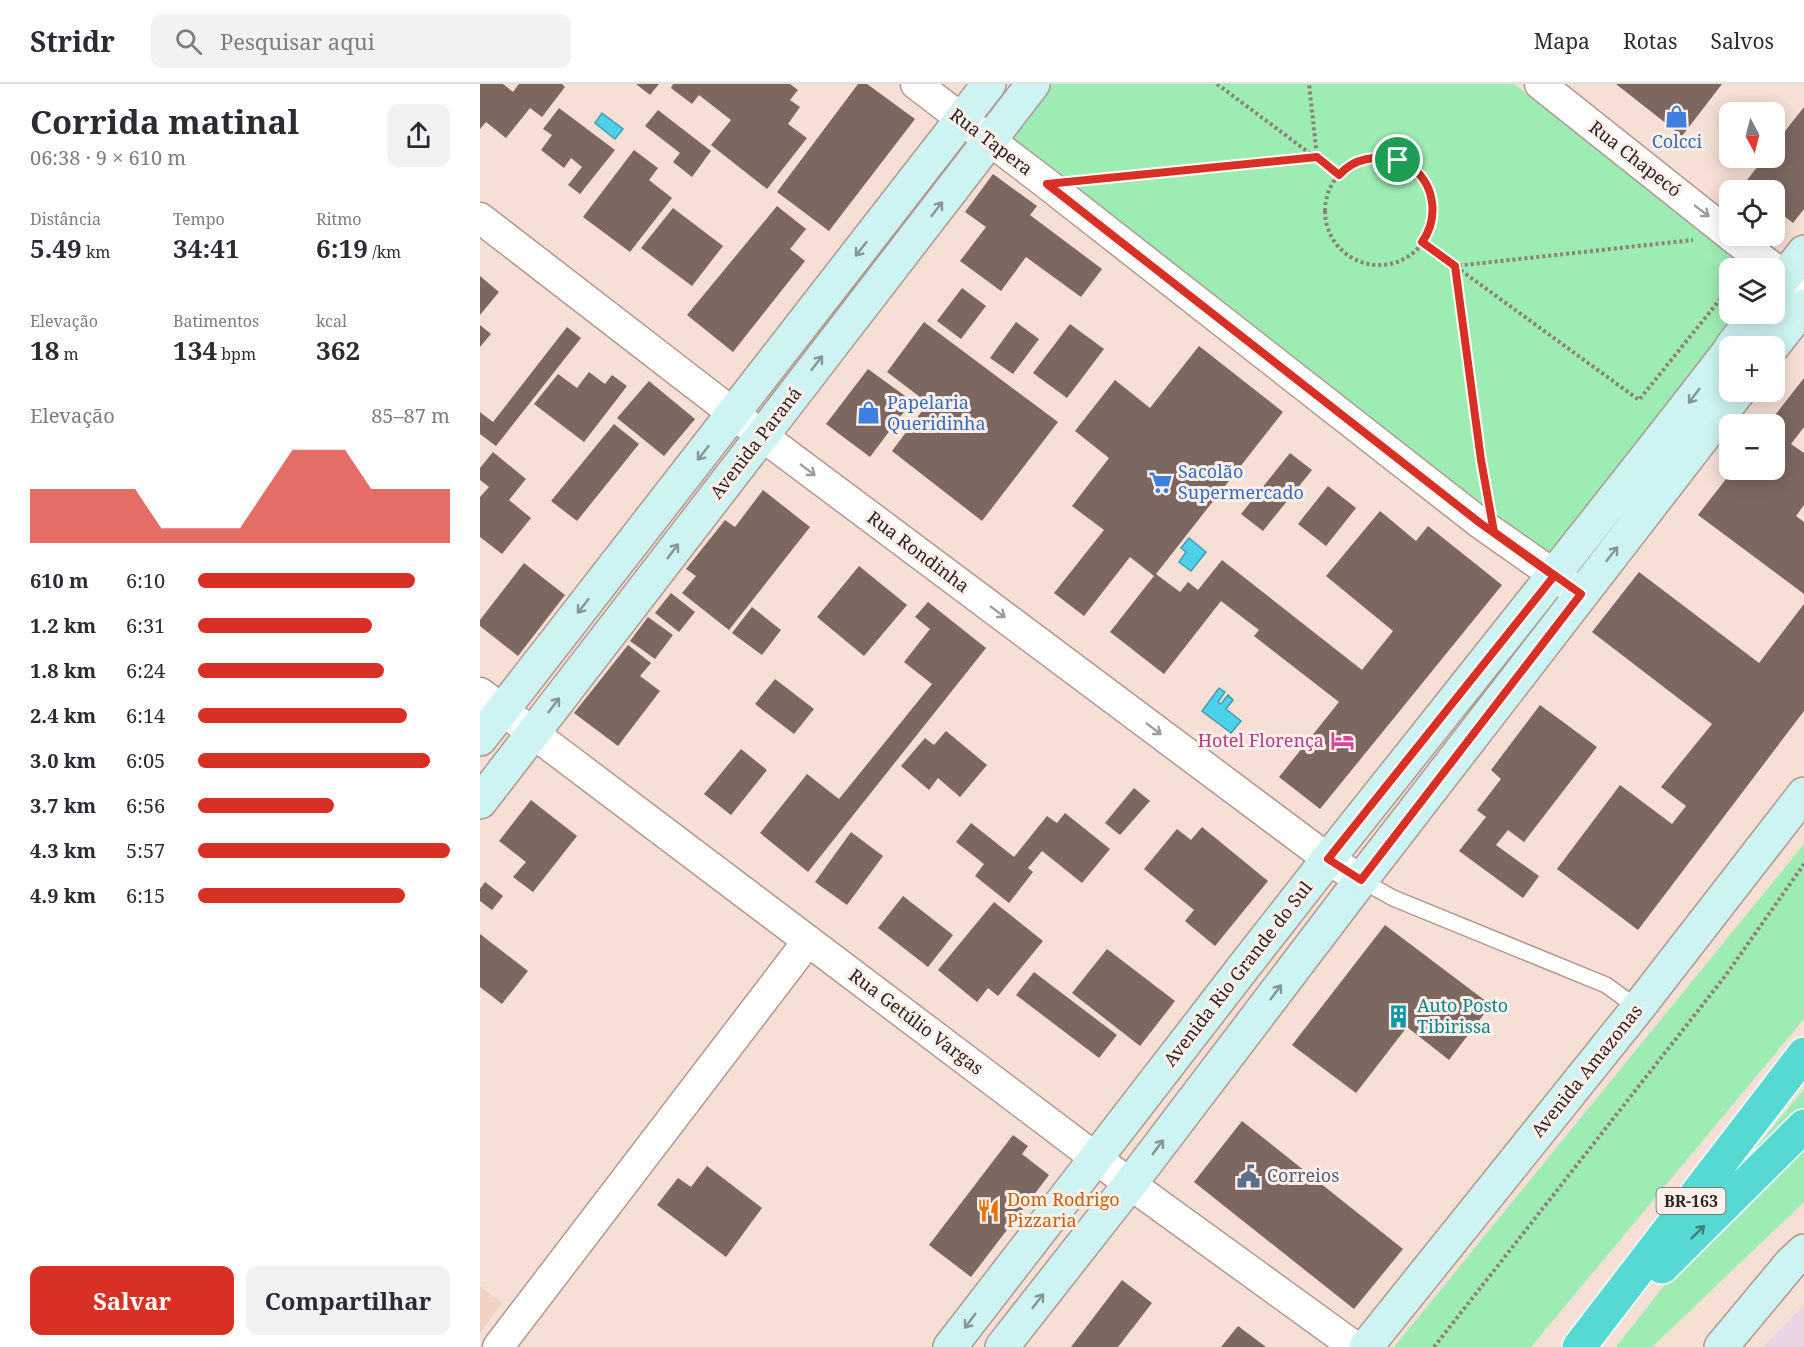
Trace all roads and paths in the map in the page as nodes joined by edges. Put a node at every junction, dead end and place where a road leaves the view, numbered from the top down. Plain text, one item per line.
1 (916, 84) edge
2 (988, 84) edge
3 (1033, 84) edge
4 (1217, 84) edge
5 (1309, 84) edge
6 (1540, 84) edge
7 (961, 119) junction
8 (990, 141) junction
9 (1317, 157) junction
10 (1339, 175) junction
11 (1047, 184) junction
12 (480, 218) edge
13 (1719, 226) edge
14 (1700, 239) dead end
15 (1422, 242) junction
16 (1746, 246) edge
17 (1455, 266) junction
18 (1792, 278) edge
19 (1719, 301) edge
20 (1804, 306) edge
21 (1749, 324) edge
22 (1740, 336) edge
23 (1781, 336) edge
24 (1719, 363) edge
25 (1730, 402) edge
26 (733, 414) junction
27 (761, 435) junction
28 (1494, 532) junction
29 (1554, 576) junction
30 (1581, 594) junction
31 (491, 702) edge
32 (532, 734) junction
33 (480, 739) edge
34 (1804, 794) edge
35 (480, 802) edge
36 (1328, 859) junction
37 (1804, 864) edge
38 (1361, 880) junction
39 (808, 941) junction
40 (1638, 1008) junction
41 (1804, 1054) edge
42 (1804, 1126) edge
43 (1095, 1157) junction
44 (1130, 1184) junction
45 (1804, 1251) edge
46 (498, 1347) edge
47 (950, 1347) edge
48 (1002, 1347) edge
49 (1355, 1347) edge
50 (1366, 1347) edge
51 (1434, 1347) edge
52 (1580, 1347) edge
53 (1721, 1347) edge

1 - 7 street, Rua Tapera
2 - 7 street, Avenida Paraná
3 - 8 street, Avenida Paraná
4 - 9 path
5 - 9 path
6 -> 13 street, Rua Chapecó
7 - 8 street, Rua Tapera
7 -> 26 street, Avenida Paraná
8 - 11 street, Rua Tapera
27 -> 8 street, Avenida Paraná
9 - 10 path
9 - 11 path
10 - 15 path
10 - 15 path
11 - 28 street, Rua Tapera
12 - 26 street, Rua Rondinha
14 - 17 path
15 - 17 path
16 - 18 street, Rua Chapecó
17 - 19 path
17 - 28 path
20 - 23 street
21 - 22 street, Avenida Rio Grande do Sul
24 -> 29 street, Avenida Rio Grande do Sul
30 -> 25 street
26 - 27 street, Rua Rondinha
26 -> 31 street, Avenida Paraná
32 -> 27 street, Avenida Paraná
27 -> 36 street, Rua Rondinha
28 - 29 street, Rua Tapera
29 - 30 street, Rua Tapera
29 - 36 street, Avenida Rio Grande do Sul
30 - 38 street
31 - 32 street, Rua Getúlio Vargas
31 - 33 street, Avenida Paraná
32 - 35 street, Avenida Paraná
32 - 39 street, Rua Getúlio Vargas
34 - 40 street, Avenida Amazonas
36 - 38 street, Rua Rondinha
36 - 43 street, Avenida Rio Grande do Sul
37 - 51 path
38 - 40 lane
44 -> 38 street
39 - 43 street, Rua Getúlio Vargas
39 - 46 street
40 - 50 street, Avenida Amazonas
41 - 52 highway, BR-163
52 -> 42 highway
43 - 44 street, Rua Getúlio Vargas
43 -> 47 street, Avenida Rio Grande do Sul
48 -> 44 street
44 - 49 street, Rua Getúlio Vargas
45 - 53 street

